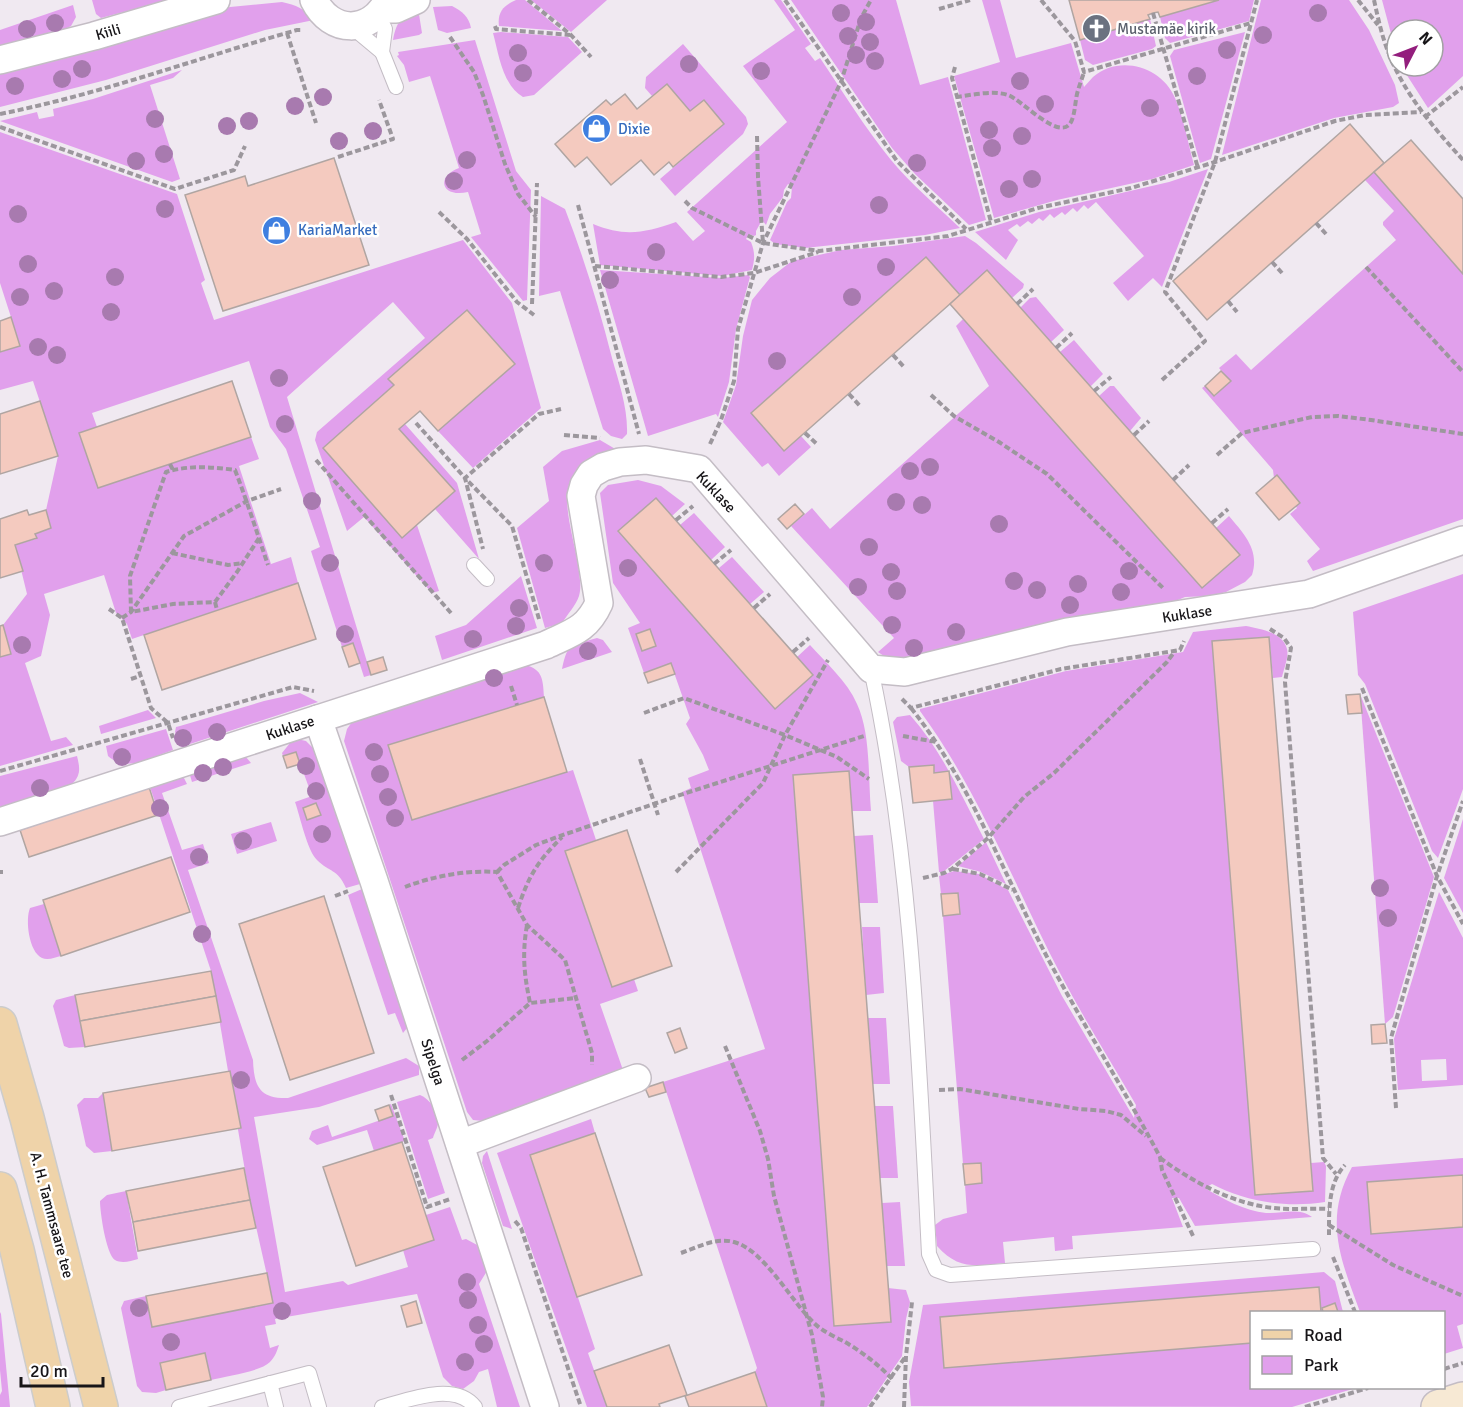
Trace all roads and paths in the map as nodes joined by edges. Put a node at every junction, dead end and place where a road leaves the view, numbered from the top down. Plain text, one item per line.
1 (216, 0) edge
2 (416, 0) edge
3 (528, 0) edge
4 (785, 0) edge
5 (871, 0) edge
6 (970, 0) edge
7 (1041, 0) edge
8 (1257, 0) edge
9 (1358, 0) edge
10 (1374, 0) edge
11 (383, 8) edge
12 (939, 9) dead end
13 (312, 10) edge
14 (1153, 14) dead end
15 (1251, 23) junction
16 (351, 26) junction
17 (495, 26) dead end
18 (1380, 27) junction
19 (287, 33) junction
20 (571, 35) junction
21 (450, 37) dead end
22 (1163, 49) junction
23 (382, 52) junction
24 (591, 57) dead end
25 (0, 60) edge
26 (955, 67) dead end
27 (1084, 72) junction
28 (841, 82) junction
29 (396, 87) dead end
30 (1463, 87) edge
31 (377, 92) dead end
32 (957, 97) junction
33 (1422, 112) junction
34 (0, 114) edge
35 (1425, 117) junction
36 (316, 123) dead end
37 (0, 128) edge
38 (758, 136) dead end
39 (245, 146) dead end
40 (338, 157) dead end
41 (1463, 160) edge
42 (1215, 162) junction
43 (1198, 168) junction
44 (537, 183) dead end
45 (685, 201) dead end
46 (578, 205) dead end
47 (439, 212) dead end
48 (536, 217) junction
49 (991, 222) junction
50 (1316, 223) dead end
51 (966, 229) junction
52 (1326, 234) dead end
53 (763, 243) junction
54 (819, 251) junction
55 (1272, 262) dead end
56 (595, 266) junction
57 (1366, 267) dead end
58 (754, 273) junction
59 (1282, 273) dead end
60 (1033, 289) dead end
61 (1228, 301) dead end
62 (532, 304) dead end
63 (1017, 304) dead end
64 (1237, 312) dead end
65 (534, 315) dead end
66 (1072, 333) dead end
67 (1056, 348) dead end
68 (892, 355) dead end
69 (905, 368) dead end
70 (1463, 372) edge
71 (1111, 377) dead end
72 (1162, 381) dead end
73 (1094, 391) dead end
74 (849, 394) dead end
75 (931, 395) dead end
76 (861, 407) dead end
77 (561, 409) dead end
78 (1149, 421) dead end
79 (416, 423) dead end
80 (805, 433) dead end
81 (1463, 434) edge
82 (1134, 435) dead end
83 (818, 445) dead end
84 (1217, 455) dead end
85 (316, 460) dead end
86 (646, 460) junction
87 (170, 464) dead end
88 (1189, 465) dead end
89 (173, 470) junction
90 (699, 470) junction
91 (465, 478) junction
92 (1173, 480) dead end
93 (281, 489) dead end
94 (247, 501) junction
95 (693, 506) dead end
96 (1228, 509) dead end
97 (676, 520) dead end
98 (1212, 523) dead end
99 (259, 538) junction
100 (1463, 540) edge
101 (731, 550) dead end
102 (172, 553) junction
103 (485, 554) dead end
104 (243, 563) junction
105 (714, 564) dead end
106 (268, 565) dead end
107 (474, 566) dead end
108 (487, 579) dead end
109 (1171, 593) dead end
110 (770, 594) dead end
111 (215, 603) junction
112 (754, 608) dead end
113 (109, 609) dead end
114 (217, 610) dead end
115 (131, 612) junction
116 (451, 613) dead end
117 (122, 618) junction
118 (1264, 626) dead end
119 (809, 638) dead end
120 (1185, 639) dead end
121 (546, 645) junction
122 (1176, 650) junction
123 (793, 652) dead end
124 (828, 660) dead end
125 (871, 669) junction
126 (140, 676) junction
127 (131, 679) dead end
128 (511, 686) dead end
129 (1362, 688) dead end
130 (517, 705) dead end
131 (319, 707) junction
132 (911, 708) junction
133 (644, 713) dead end
134 (161, 718) dead end
135 (785, 735) junction
136 (868, 735) dead end
137 (894, 735) dead end
138 (936, 742) junction
139 (822, 751) junction
140 (640, 759) dead end
141 (770, 765) junction
142 (0, 771) edge
143 (873, 782) dead end
144 (1463, 801) edge
145 (654, 804) junction
146 (658, 814) dead end
147 (0, 822) edge
148 (564, 834) junction
149 (988, 838) junction
150 (952, 868) junction
151 (497, 872) junction
152 (676, 872) dead end
153 (1437, 876) junction
154 (904, 882) junction
155 (405, 887) dead end
156 (1015, 891) junction
157 (518, 909) junction
158 (1463, 924) edge
159 (527, 925) junction
160 (576, 998) junction
161 (530, 1003) junction
162 (0, 1024) edge
163 (725, 1046) dead end
164 (462, 1060) dead end
165 (592, 1069) dead end
166 (637, 1078) dead end
167 (921, 1090) junction
168 (391, 1095) dead end
169 (1396, 1108) dead end
170 (1151, 1140) junction
171 (460, 1144) junction
172 (1160, 1157) junction
173 (1345, 1165) dead end
174 (1336, 1174) junction
175 (0, 1189) edge
176 (450, 1198) dead end
177 (1329, 1209) junction
178 (513, 1212) dead end
179 (1329, 1225) junction
180 (1329, 1236) dead end
181 (1329, 1248) dead end
182 (1313, 1249) dead end
183 (681, 1253) dead end
184 (1204, 1257) junction
185 (1463, 1296) edge
186 (912, 1302) dead end
187 (1355, 1311) edge
188 (808, 1317) junction
189 (906, 1356) junction
190 (1463, 1363) edge
191 (1445, 1368) edge
192 (892, 1378) junction
193 (270, 1383) junction
194 (1365, 1389) edge
195 (1463, 1399) edge
196 (53, 1407) edge
197 (102, 1407) edge
198 (179, 1407) edge
199 (276, 1407) edge
200 (319, 1407) edge
201 (382, 1407) edge
202 (475, 1407) edge
203 (545, 1407) edge
204 (581, 1407) edge
205 (822, 1407) edge
206 (870, 1407) edge
207 (904, 1407) edge
208 (1305, 1407) edge
209 (1438, 1407) edge

1 - 25 street, Kiili
2 - 11 street
3 - 20 path
4 - 28 path
5 - 28 path
6 - 12 path
7 - 27 path
8 - 15 path
9 - 18 path
10 - 18 path
11 - 16 street
11 - 23 lane
13 - 16 street
13 - 19 path
14 - 22 path
15 - 22 path
15 - 42 path
16 - 23 lane
17 - 20 path
18 - 33 path
19 - 34 path
19 - 36 path
20 - 24 path
21 - 48 path
22 - 27 path
22 - 43 path
23 - 29 lane
26 - 32 path
27 - 32 path
28 - 51 path
28 - 53 path
30 - 35 path
31 - 40 path
32 - 49 path
33 - 35 path
33 - 42 path
35 - 41 path
37 - 39 path
38 - 53 path
42 - 43 path
42 - 72 path
43 - 49 path
44 - 48 path
45 - 53 path
46 - 56 path
47 - 65 path
48 - 62 path
49 - 51 path
50 - 52 path
51 - 54 path
53 - 54 path
53 - 58 path
54 - 58 path
55 - 59 path
56 - 58 path
56 - 86 path
57 - 70 path
58 - 90 path
60 - 63 path
61 - 64 path
66 - 67 path
68 - 69 path
71 - 73 path
74 - 76 path
75 - 109 path
77 - 91 path
78 - 82 path
79 - 91 path
80 - 83 path
81 - 84 path
85 - 116 path
86 - 90 street, Kuklase
86 - 121 street, Kuklase
87 - 89 path
88 - 92 path
89 - 94 path
89 - 115 path
90 - 125 street, Kuklase
91 - 103 path
91 - 121 path
93 - 94 path
94 - 99 path
94 - 102 path
95 - 97 path
96 - 98 path
99 - 104 path
99 - 106 path
100 - 125 street, Kuklase
101 - 105 path
102 - 104 path
102 - 115 path
104 - 111 path
107 - 108 lane
110 - 112 path
111 - 114 path
111 - 115 path
113 - 117 path
115 - 117 path
117 - 126 path
118 - 174 path
119 - 123 path
120 - 122 path
121 - 131 street, Kuklase
122 - 132 path
122 - 149 path
124 - 135 path
125 - 132 path
125 - 154 lane
126 - 127 path
126 - 134 path
128 - 130 path
129 - 153 path
131 - 142 path
131 - 147 street, Kuklase
131 - 171 street, Sipelga
132 - 138 path
133 - 135 path
135 - 139 path
135 - 141 path
136 - 139 path
137 - 138 path
138 - 149 path
139 - 141 path
139 - 143 path
140 - 145 path
141 - 145 path
141 - 152 path
144 - 153 path
145 - 146 path
145 - 148 path
148 - 151 path
148 - 157 path
149 - 150 path
149 - 156 path
150 - 154 path
150 - 156 path
151 - 155 path
151 - 157 path
153 - 158 path
153 - 169 path
154 - 167 lane
156 - 170 path
157 - 159 path
159 - 160 path
159 - 161 path
160 - 161 path
160 - 165 path
161 - 164 path
162 - 197 main road, A. H. Tammsaare tee
163 - 188 path
166 - 171 street
167 - 170 path
167 - 184 lane
168 - 176 path
170 - 172 path
171 - 203 street, Sipelga
172 - 177 path
172 - 184 path
173 - 174 path
174 - 177 path
175 - 196 main road
177 - 179 path
178 - 204 path
179 - 180 path
179 - 185 path
181 - 187 path
182 - 184 lane
183 - 188 path
186 - 189 path
188 - 192 path
188 - 205 path
189 - 192 path
189 - 207 path
190 - 191 path
192 - 206 path
193 - 198 lane
193 - 199 lane
193 - 200 lane
194 - 208 path
195 - 209 main road
201 - 202 lane

